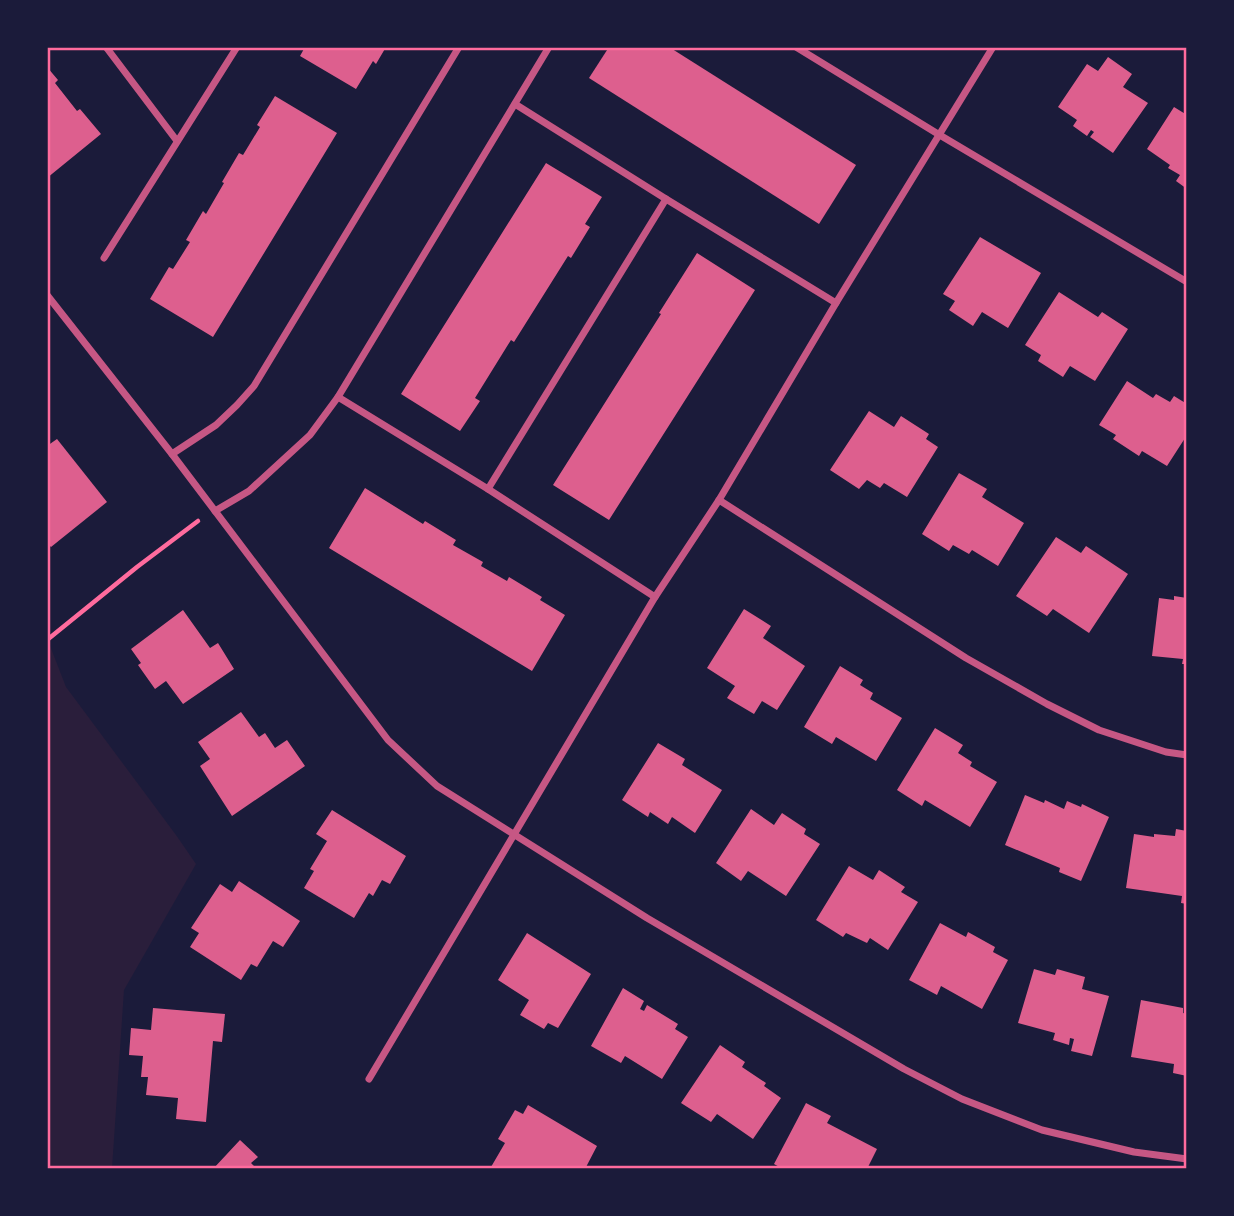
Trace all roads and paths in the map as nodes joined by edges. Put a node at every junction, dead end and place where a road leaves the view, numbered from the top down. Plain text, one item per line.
1 (106, 47) edge
2 (237, 47) edge
3 (459, 47) edge
4 (549, 47) edge
5 (796, 47) edge
6 (993, 47) edge
7 (515, 104) junction
8 (938, 134) junction
9 (177, 141) junction
10 (666, 198) junction
11 (104, 258) dead end
12 (1187, 282) edge
13 (47, 295) edge
14 (836, 303) junction
15 (338, 397) junction
16 (172, 454) junction
17 (488, 489) junction
18 (719, 499) junction
19 (215, 511) junction
20 (655, 597) junction
21 (47, 640) edge
22 (1187, 755) edge
23 (514, 835) junction
24 (369, 1079) dead end
25 (1187, 1159) edge

1 - 9 street
2 - 9 street
3 - 16 street
4 - 7 street
5 - 8 street
6 - 8 street
7 - 10 street
7 - 15 street
8 - 12 street
8 - 14 street
9 - 11 street
10 - 14 street
10 - 17 street
13 - 16 street
14 - 18 street
15 - 17 street
15 - 19 street
16 - 19 street
17 - 20 street
18 - 20 street
18 - 22 street
19 - 21 path
19 - 23 street
20 - 23 street
23 - 24 street
23 - 25 street

